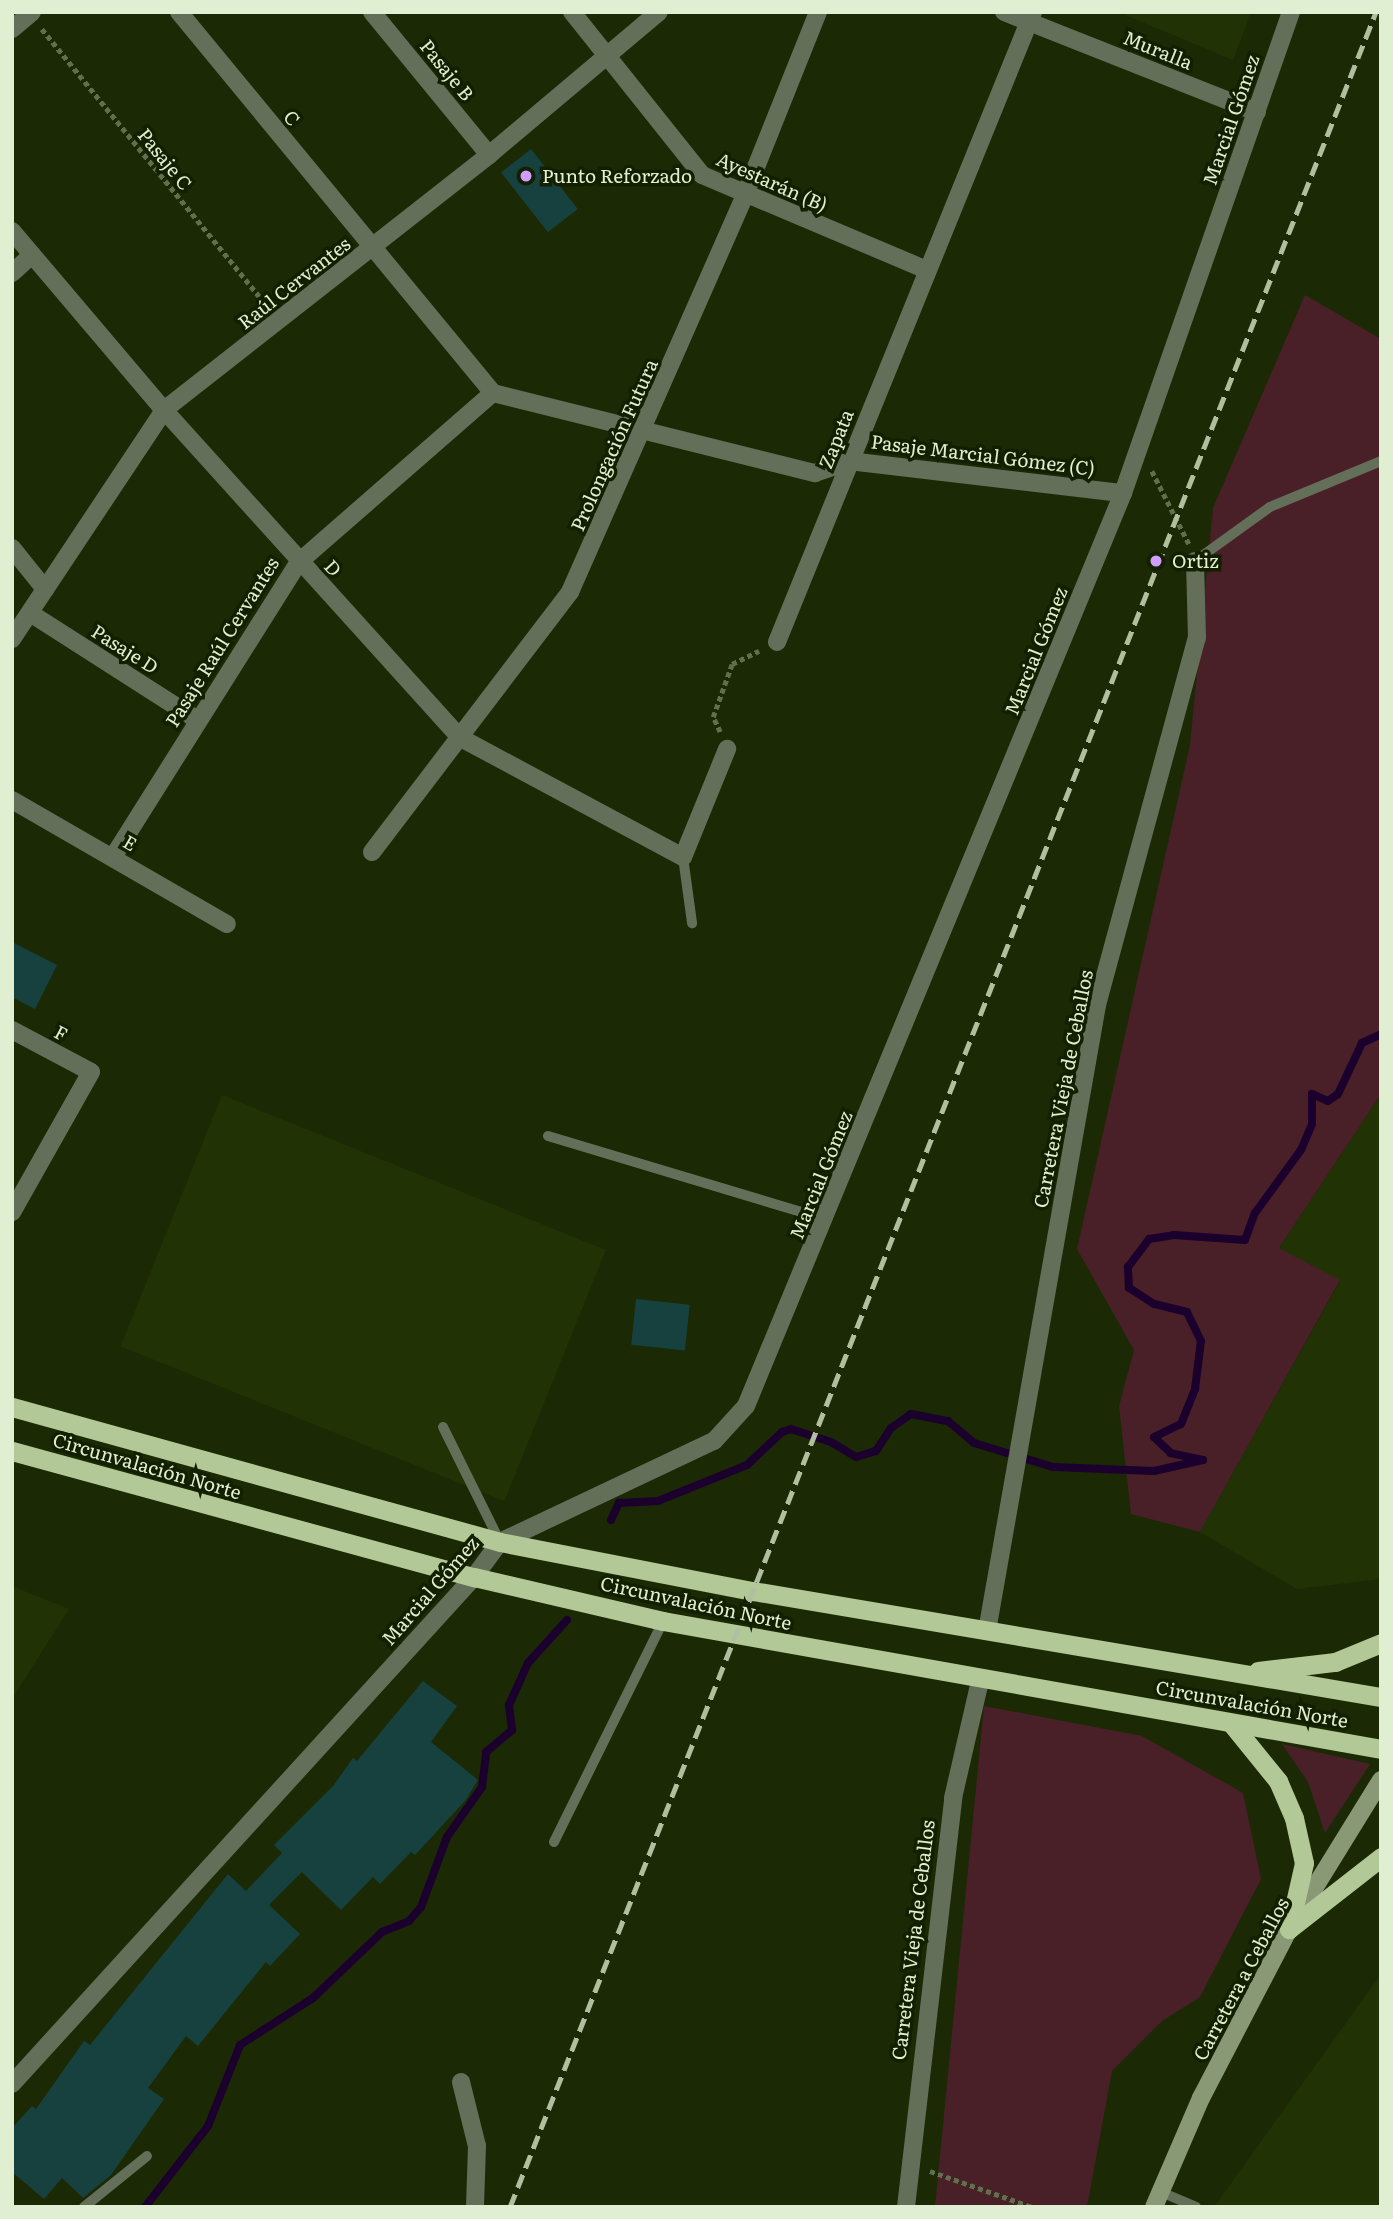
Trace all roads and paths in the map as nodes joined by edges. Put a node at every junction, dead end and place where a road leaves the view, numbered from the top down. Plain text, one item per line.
1 (179, 12) edge
2 (372, 12) edge
3 (572, 12) edge
4 (659, 12) edge
5 (818, 12) edge
6 (1004, 12) edge
7 (1291, 12) edge
8 (31, 13) edge
9 (1031, 17) edge
10 (12, 29) edge
11 (608, 57) junction
12 (1256, 112) junction
13 (489, 155) junction
14 (744, 197) junction
15 (12, 232) edge
16 (371, 250) junction
17 (32, 255) junction
18 (925, 269) junction
19 (12, 273) edge
20 (280, 322) junction
21 (493, 393) junction
22 (164, 410) junction
23 (644, 431) junction
24 (1139, 449) junction
25 (849, 461) junction
26 (1381, 461) edge
27 (1123, 492) junction
28 (12, 548) edge
29 (1195, 561) junction
30 (299, 562) junction
31 (45, 589) junction
32 (30, 613) junction
33 (12, 639) edge
34 (777, 642) joint
35 (197, 720) junction
36 (459, 737) junction
37 (727, 749) joint
38 (12, 800) edge
39 (372, 852) dead end
40 (113, 857) junction
41 (683, 858) junction
42 (692, 923) dead end
43 (227, 924) dead end
44 (12, 1030) edge
45 (548, 1136) dead end
46 (12, 1212) edge
47 (825, 1219) junction
48 (12, 1407) edge
49 (443, 1427) dead end
50 (12, 1451) edge
51 (500, 1542) junction
52 (474, 1577) junction
53 (663, 1621) junction
54 (987, 1631) junction
55 (1381, 1643) edge
56 (1237, 1674) junction
57 (980, 1681) junction
58 (1381, 1697) edge
59 (1231, 1723) junction
60 (1381, 1749) edge
61 (1381, 1780) edge
62 (554, 1842) dead end
63 (1381, 1857) edge
64 (1289, 1929) junction
65 (461, 2081) dead end
66 (12, 2084) edge
67 (147, 2156) dead end
68 (910, 2164) junction
69 (1157, 2199) edge
70 (84, 2207) edge
71 (475, 2207) edge
72 (906, 2207) edge
73 (1032, 2207) edge
74 (1196, 2207) edge

1 - 16 street, C
2 - 13 street, Pasaje B
3 - 11 street, Ayestarán (B)
4 - 11 street, Raúl Cervantes
5 - 14 street, Prolongación Futura
6 - 9 street, Muralla
7 - 12 street, Marcial Gómez
8 - 10 street
8 - 20 path, Pasaje C
9 - 12 street, Muralla
9 - 18 street, Zapata
11 - 13 street, Raúl Cervantes
11 - 14 street, Ayestarán (B)
12 - 24 street, Marcial Gómez
13 - 16 street, Raúl Cervantes
14 - 18 street, Ayestarán (B)
14 - 23 street, Prolongación Futura
15 - 17 street, D
16 - 20 street, Raúl Cervantes
16 - 21 street
17 - 19 street
17 - 22 street, D
18 - 25 street, Zapata
20 - 22 street, Raúl Cervantes
21 - 23 street, Pasaje Marcial Gómez (C)
21 - 30 street, Pasaje Raúl Cervantes
22 - 30 street, D
22 - 31 street, Raúl Cervantes
23 - 25 street, Pasaje Marcial Gómez (C)
23 - 36 street, Prolongación Futura
24 - 27 street, Marcial Gómez
24 - 29 path
25 - 27 street, Pasaje Marcial Gómez (C)
25 - 34 street, Zapata
26 - 29 lane
27 - 47 street, Marcial Gómez
28 - 31 street
29 - 54 street, Carretera Vieja de Ceballos
30 - 35 street, Pasaje Raúl Cervantes
30 - 36 street, D
31 - 32 street, Raúl Cervantes
32 - 33 street, Raúl Cervantes
32 - 35 street, Pasaje D
34 - 37 path
35 - 40 street, Pasaje Raúl Cervantes
36 - 39 street, Prolongación Futura
36 - 41 street, D
37 - 41 street
38 - 40 street, E
40 - 43 street, E
41 - 42 lane
44 - 46 street, F
45 - 47 lane
47 - 51 street, Marcial Gómez
48 - 51 highway, Circunvalación Norte
49 - 51 lane
50 - 52 highway, Circunvalación Norte
51 - 52 street, Marcial Gómez
51 - 54 highway, Circunvalación Norte
52 - 53 highway, Circunvalación Norte
52 - 66 street, Marcial Gómez
53 - 57 highway, Circunvalación Norte
53 - 62 lane
54 - 56 highway, Circunvalación Norte
55 - 56 highway
56 - 58 highway, Circunvalación Norte
57 - 59 highway, Circunvalación Norte
57 - 68 street, Carretera Vieja de Ceballos
59 - 60 highway, Circunvalación Norte
59 - 64 highway
61 - 64 main road, Carretera a Ceballos
63 - 64 highway
64 - 69 main road, Carretera a Ceballos
65 - 71 street
67 - 70 lane
68 - 72 street, Carretera Vieja de Ceballos
68 - 73 path
69 - 74 lane

